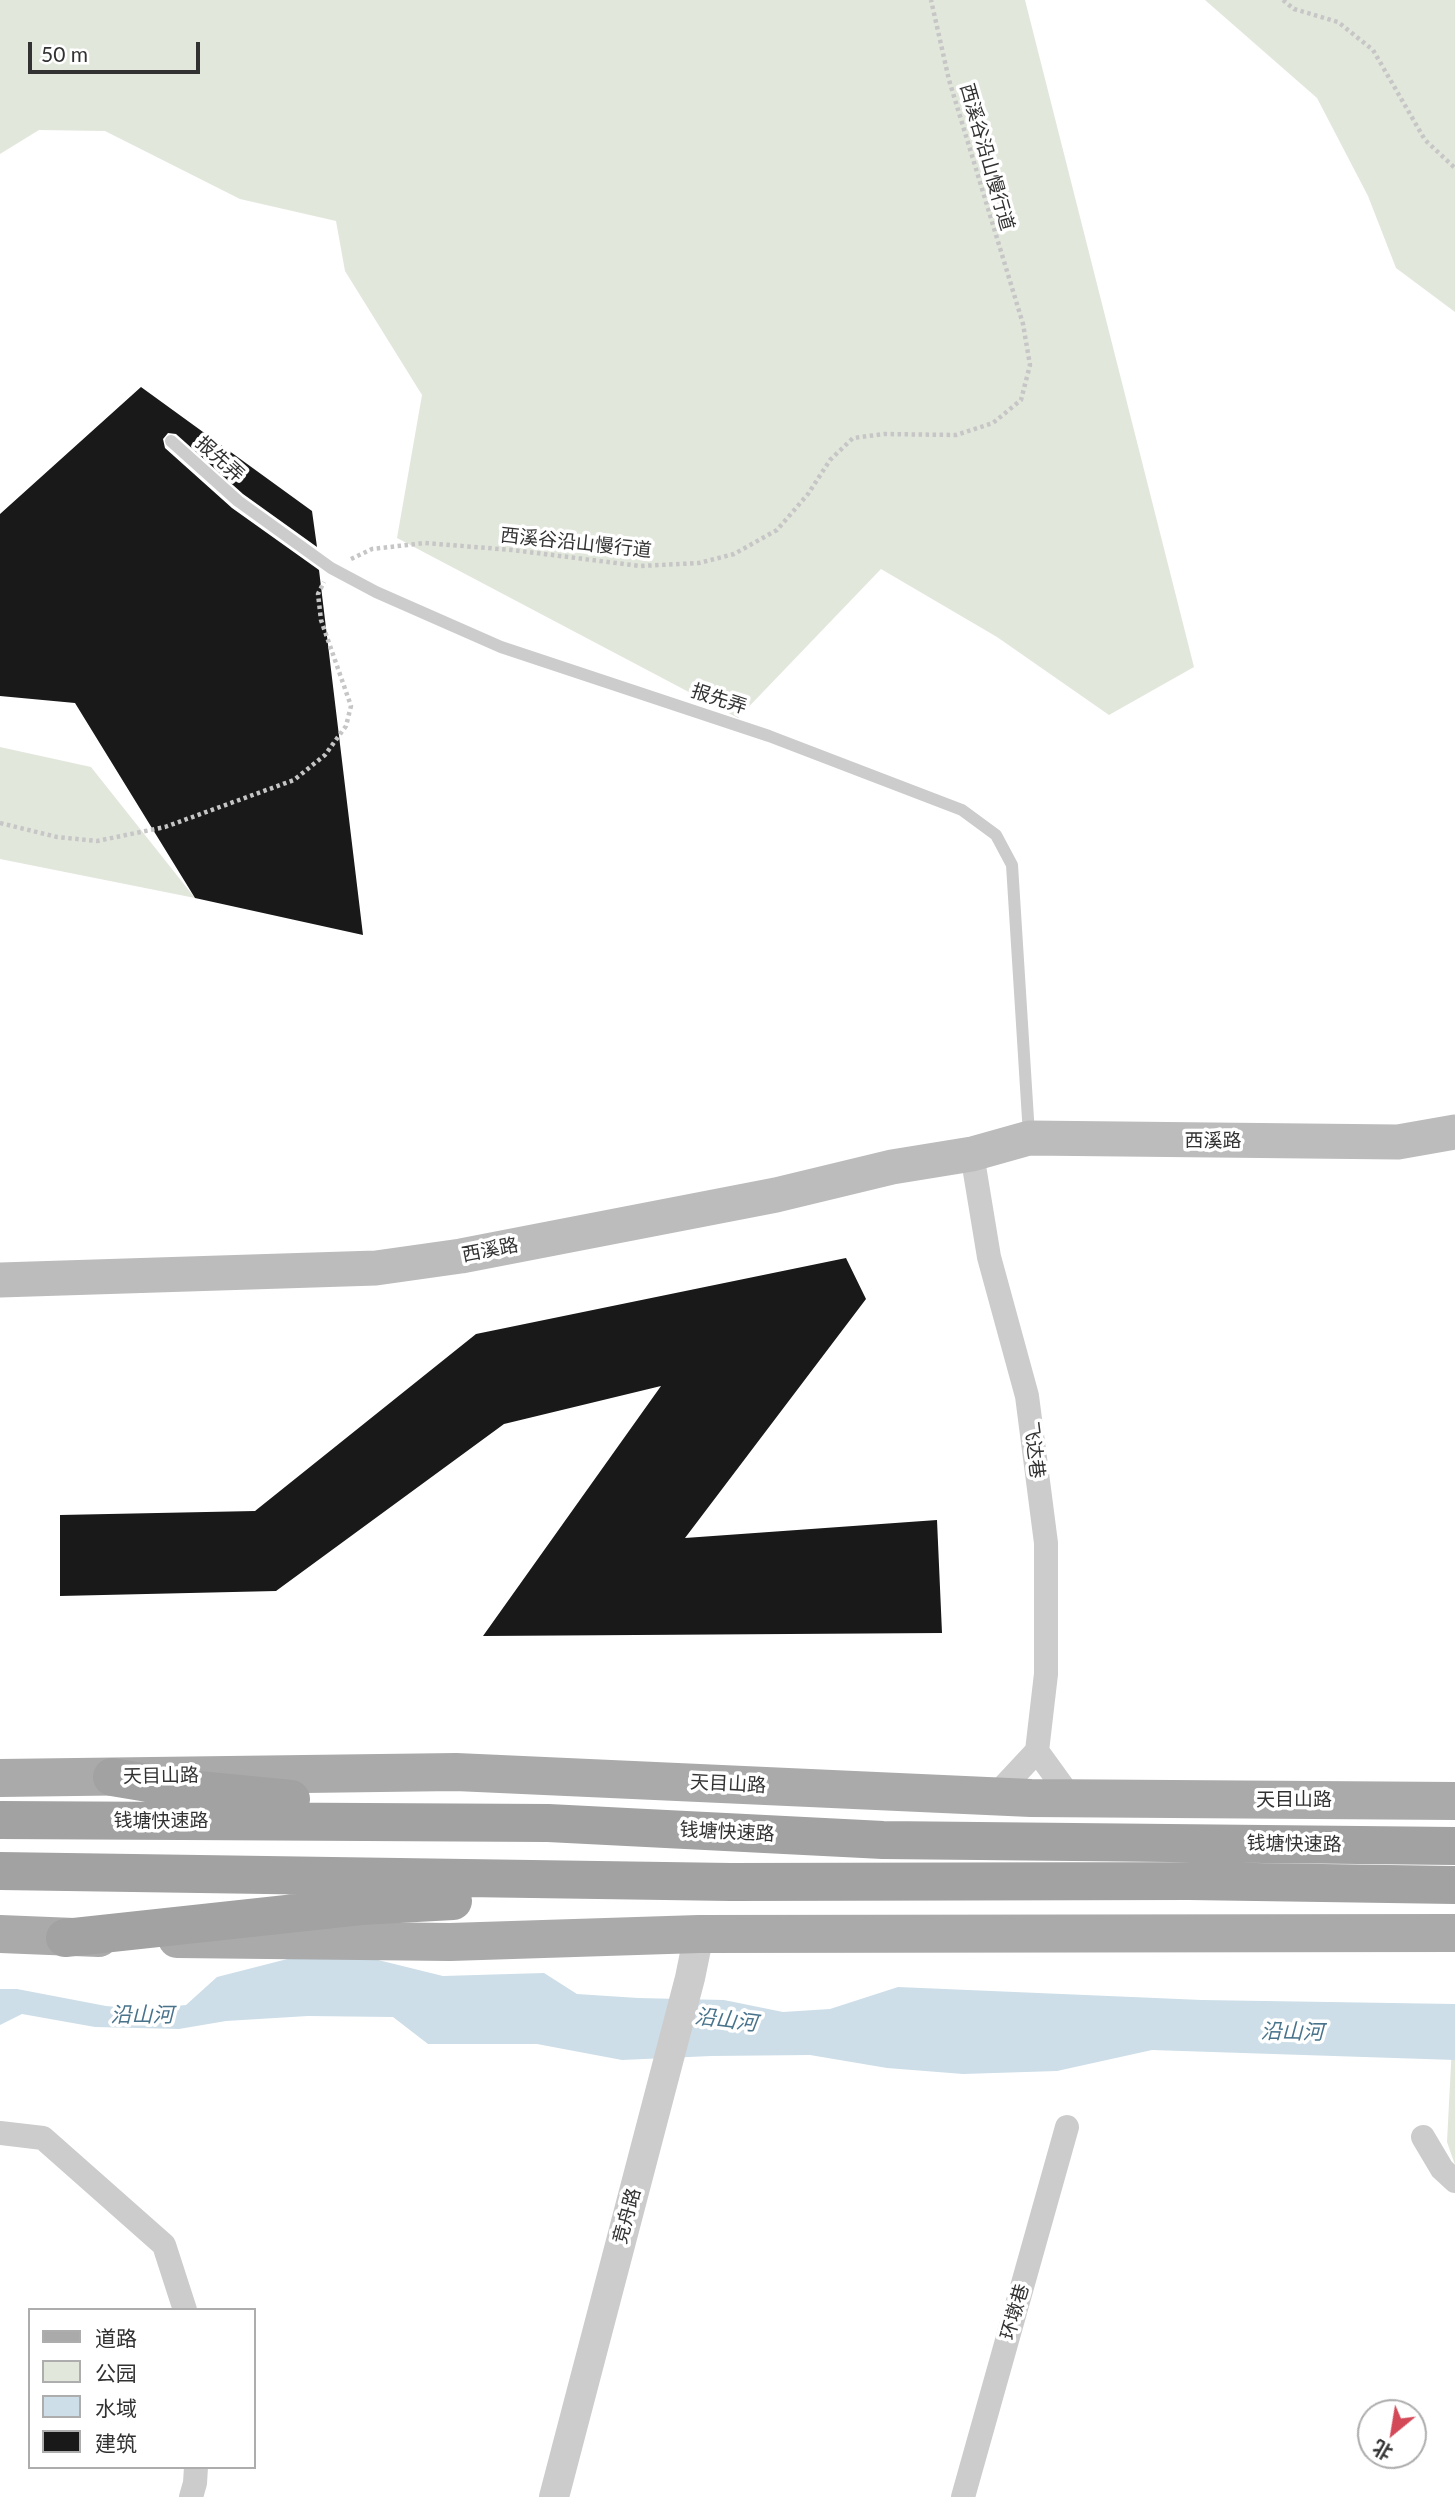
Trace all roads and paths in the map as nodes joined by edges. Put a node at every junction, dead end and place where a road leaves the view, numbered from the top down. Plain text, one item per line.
1 (932, 0) edge
2 (1283, 0) edge
3 (1455, 168) edge
4 (171, 441) dead end
5 (331, 569) junction
6 (0, 823) edge
7 (1455, 1132) edge
8 (1029, 1138) junction
9 (1455, 1152) edge
10 (972, 1154) junction
11 (0, 1280) edge
12 (1037, 1751) junction
13 (112, 1777) junction
14 (0, 1778) edge
15 (995, 1796) junction
16 (1071, 1798) junction
17 (1455, 1801) edge
18 (0, 1820) edge
19 (548, 1823) junction
20 (1455, 1846) edge
21 (0, 1871) edge
22 (732, 1882) junction
23 (1455, 1885) edge
24 (1455, 1933) edge
25 (0, 1934) edge
26 (699, 1934) junction
27 (65, 1938) junction
28 (1067, 2127) dead end
29 (0, 2133) edge
30 (1423, 2137) dead end
31 (1455, 2181) edge
32 (184, 2308) edge
33 (196, 2469) edge
34 (191, 2497) edge
35 (554, 2497) edge
36 (963, 2497) edge

1 - 5 path, 西溪谷沿山慢行道
2 - 3 path
4 - 5 lane, 报先弄
5 - 6 path
5 - 8 lane, 报先弄
7 - 8 main road, 西溪路
8 - 10 main road, 西溪路
9 - 10 main road, 西溪路
10 - 11 main road, 西溪路
10 - 12 street, 飞达巷
12 - 15 street
12 - 16 street
13 - 14 main road, 天目山路
13 - 15 main road, 天目山路
13 - 19 highway
15 - 16 main road, 天目山路
16 - 17 main road, 天目山路
18 - 19 highway, 钱塘快速路
19 - 20 highway, 钱塘快速路
21 - 22 highway, 钱塘快速路
22 - 23 highway, 钱塘快速路
22 - 27 highway
24 - 26 main road
25 - 27 main road
26 - 27 main road
26 - 35 street, 竞舟路
28 - 36 street, 环墩巷
29 - 32 street
30 - 31 street
33 - 34 street

